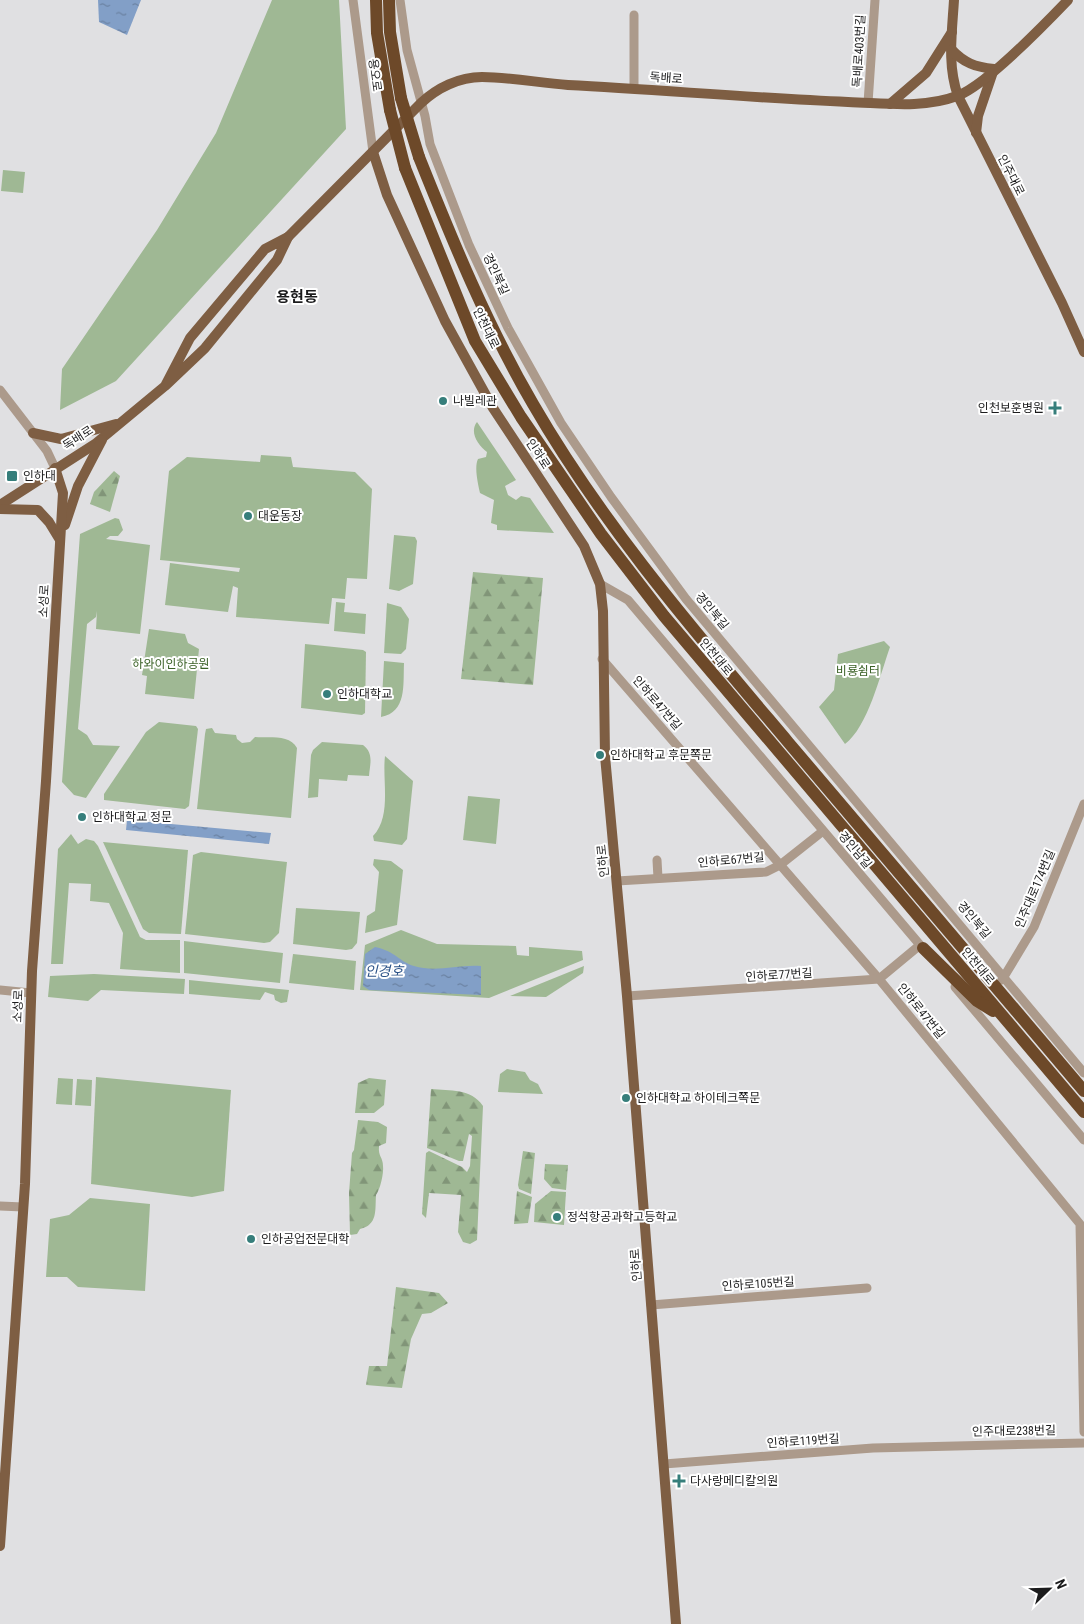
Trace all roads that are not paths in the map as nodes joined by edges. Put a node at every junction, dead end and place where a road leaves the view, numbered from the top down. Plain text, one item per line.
1 (353, 0) edge
2 (376, 0) edge
3 (389, 0) edge
4 (400, 0) edge
5 (875, 0) edge
6 (954, 0) edge
7 (1068, 0) edge
8 (634, 15) dead end
9 (952, 31) junction
10 (951, 48) junction
11 (994, 69) junction
12 (634, 88) junction
13 (958, 96) junction
14 (421, 103) junction
15 (868, 103) junction
16 (890, 104) junction
17 (976, 134) junction
18 (372, 152) junction
19 (288, 237) junction
20 (1084, 352) edge
21 (165, 386) junction
22 (0, 390) edge
23 (122, 422) junction
24 (33, 433) junction
25 (104, 436) junction
26 (54, 468) junction
27 (0, 505) edge
28 (0, 509) edge
29 (60, 540) junction
30 (600, 584) junction
31 (602, 659) junction
32 (1084, 804) edge
33 (823, 831) junction
34 (657, 860) dead end
35 (780, 865) junction
36 (658, 878) junction
37 (617, 881) junction
38 (921, 947) junction
39 (1003, 978) junction
40 (879, 979) junction
41 (0, 990) edge
42 (31, 993) junction
43 (628, 996) junction
44 (1005, 1019) junction
45 (1084, 1073) edge
46 (1084, 1092) edge
47 (1084, 1112) edge
48 (1084, 1140) edge
49 (0, 1206) edge
50 (23, 1207) junction
51 (868, 1288) dead end
52 (651, 1305) junction
53 (1084, 1432) edge
54 (4, 1437) edge
55 (1084, 1443) edge
56 (944, 1445) joint
57 (664, 1464) junction
58 (0, 1546) edge
59 (676, 1624) edge

1 - 18 street, 용오로
2 - 44 highway, 인천대로, bridge
3 - 46 highway, 인천대로, bridge
4 - 14 street, 경인북길
5 - 15 street, 독배로403번길
6 - 9 main road, 인주대로
7 - 11 main road, 독배로
8 - 12 street
9 - 10 main road, 인주대로
9 - 16 main road
10 - 11 main road
10 - 13 main road, 인주대로
11 - 13 main road, 독배로
11 - 17 main road
12 - 14 main road, 독배로
12 - 15 main road, 독배로
13 - 16 main road, 독배로
13 - 17 main road, 인주대로
14 - 18 main road, 독배로
14 - 39 street, 경인북길
15 - 16 main road, 독배로
17 - 20 main road, 인주대로
18 - 19 main road, 독배로
18 - 30 main road, 인하로
19 - 21 main road, 독배로
19 - 21 main road, 독배로
21 - 23 main road, 독배로
22 - 24 street
23 - 24 main road
23 - 25 main road, 독배로
24 - 26 street
25 - 26 main road, 독배로
25 - 29 main road
26 - 27 main road, 독배로
26 - 29 main road, 소성로
28 - 29 main road
29 - 42 main road, 소성로
30 - 31 main road, 인하로
30 - 33 street, 경인남길
31 - 35 street, 인하로47번길
31 - 37 main road, 인하로
32 - 39 street, 인주대로174번길
33 - 35 street, 인하로67번길
33 - 38 street, 경인남길
34 - 36 street
35 - 36 street, 인하로67번길
35 - 40 street, 인하로47번길
36 - 37 street, 인하로67번길
37 - 43 main road, 인하로
38 - 40 street
38 - 44 highway
38 - 48 street, 경인남길
39 - 45 street, 경인북길
40 - 43 street, 인하로77번길
40 - 53 street, 인하로47번길
41 - 42 street
42 - 50 main road, 소성로
43 - 52 main road, 인하로
44 - 47 highway, 인천대로
49 - 50 street
50 - 54 main road, 소성로
51 - 52 street, 인하로105번길
52 - 57 main road, 인하로
54 - 58 main road, 소성로
55 - 56 street, 인주대로238번길
56 - 57 street, 인하로119번길
57 - 59 main road, 인하로

